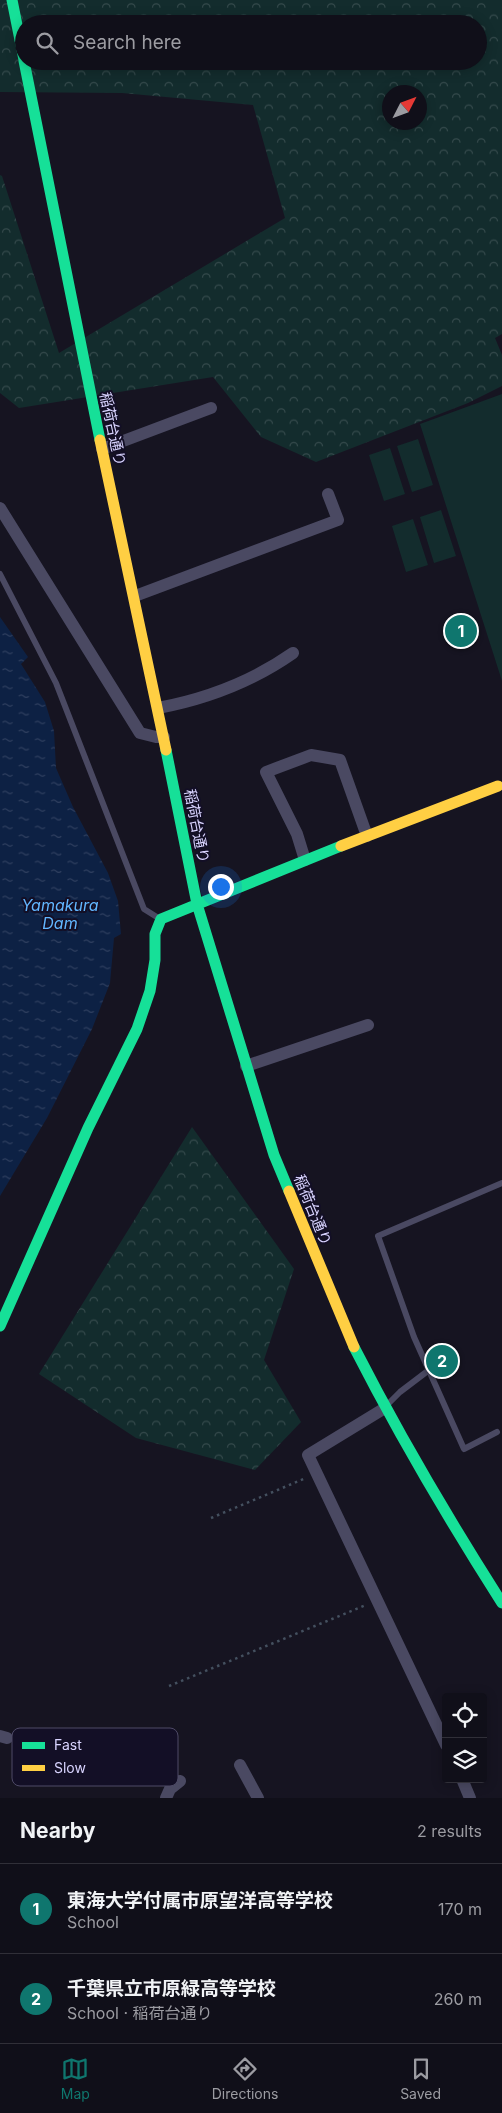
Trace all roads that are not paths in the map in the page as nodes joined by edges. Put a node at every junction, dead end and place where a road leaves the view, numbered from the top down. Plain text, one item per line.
1 (12, 0) edge
2 (15, 15) edge
3 (26, 70) edge
4 (211, 408) dead end
5 (102, 448) junction
6 (328, 494) dead end
7 (0, 508) edge
8 (0, 574) edge
9 (134, 596) junction
10 (293, 654) dead end
11 (158, 708) junction
12 (164, 737) junction
13 (500, 786) edge
14 (367, 836) junction
15 (305, 860) junction
16 (197, 904) junction
17 (161, 919) junction
18 (368, 1025) dead end
19 (246, 1066) junction
20 (502, 1184) edge
21 (0, 1326) edge
22 (429, 1370) junction
23 (385, 1408) junction
24 (497, 1432) dead end
25 (502, 1604) edge
26 (443, 1738) edge
27 (240, 1765) dead end
28 (464, 1783) edge
29 (174, 1786) edge
30 (166, 1798) edge
31 (258, 1798) edge
32 (470, 1798) edge

1 - 2 street, 稲荷台通り
3 - 5 street, 稲荷台通り
4 - 5 street
5 - 9 street, 稲荷台通り
6 - 9 street
7 - 12 street
8 - 17 lane
9 - 11 street, 稲荷台通り
10 - 11 street
11 - 12 street, 稲荷台通り
12 - 16 street, 稲荷台通り
13 - 14 street
14 - 15 street
14 - 15 street
15 - 16 street
16 - 17 street
16 - 19 street, 稲荷台通り
17 - 21 street
18 - 19 street
19 - 23 street, 稲荷台通り
20 - 22 lane
22 - 23 lane
22 - 24 lane
23 - 25 street, 稲荷台通り
23 - 26 street
27 - 31 street
28 - 32 street
29 - 30 street

